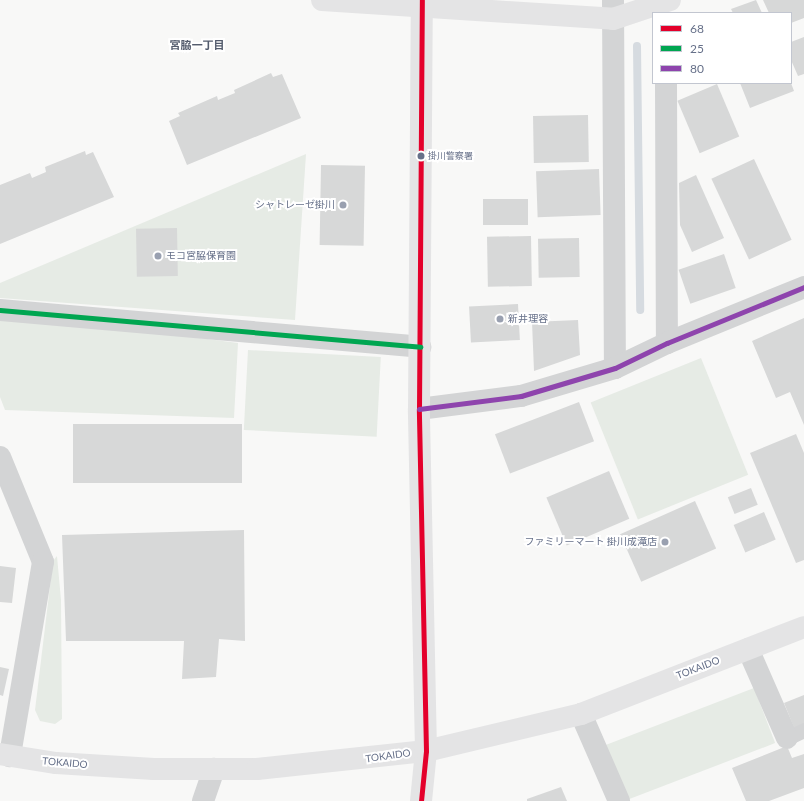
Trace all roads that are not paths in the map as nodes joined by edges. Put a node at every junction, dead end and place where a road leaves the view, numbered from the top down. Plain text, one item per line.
1 (322, 0) edge
2 (423, 4) edge
3 (667, 5) edge
4 (613, 10) edge
5 (666, 84) edge
6 (804, 287) edge
7 (0, 310) edge
8 (667, 343) junction
9 (420, 348) junction
10 (615, 368) junction
11 (419, 409) junction
12 (0, 457) edge
13 (804, 627) edge
14 (748, 648) junction
15 (581, 714) junction
16 (795, 734) edge
17 (426, 751) junction
18 (5, 755) edge
19 (214, 769) junction
20 (203, 801) edge
21 (421, 801) edge
22 (619, 801) edge

1 - 2 street
2 - 4 street
2 - 9 street
3 - 4 street
4 - 10 street
5 - 8 street
6 - 8 street
7 - 9 street
8 - 10 street
9 - 11 street
10 - 11 street
11 - 17 street
12 - 18 street
13 - 14 street, TOKAIDO
14 - 15 street, TOKAIDO
14 - 16 street
15 - 17 street, TOKAIDO
15 - 22 street
17 - 19 street, TOKAIDO
17 - 21 street
18 - 19 street, TOKAIDO
19 - 20 street

